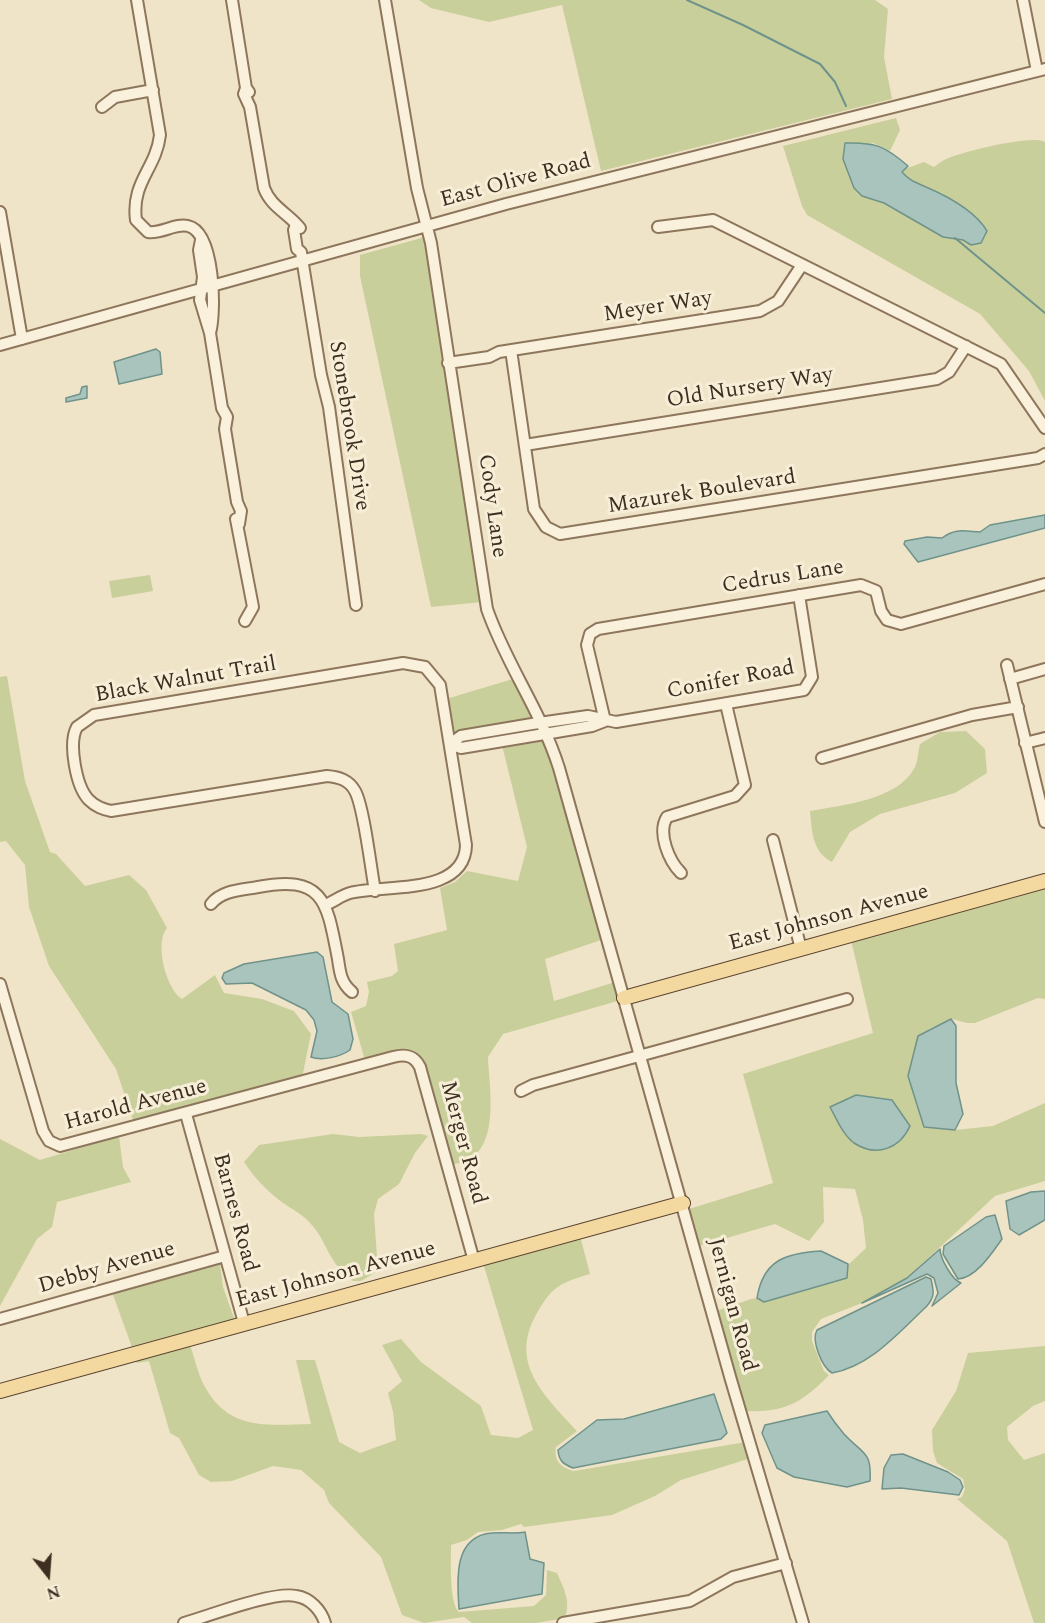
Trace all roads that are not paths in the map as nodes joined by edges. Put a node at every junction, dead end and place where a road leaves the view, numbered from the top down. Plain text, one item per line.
1 (136, 0) edge
2 (232, 0) edge
3 (385, 0) edge
4 (1023, 0) edge
5 (1041, 70) edge
6 (153, 90) junction
7 (102, 107) dead end
8 (0, 212) edge
9 (427, 226) junction
10 (658, 226) dead end
11 (302, 256) junction
12 (802, 265) junction
13 (207, 288) junction
14 (22, 339) junction
15 (0, 345) edge
16 (966, 346) junction
17 (511, 350) junction
18 (447, 359) junction
19 (1045, 428) edge
20 (525, 445) junction
21 (1045, 454) edge
22 (1045, 584) edge
23 (799, 595) junction
24 (356, 606) dead end
25 (245, 621) dead end
26 (1006, 665) dead end
27 (1045, 669) edge
28 (1010, 679) junction
29 (726, 704) junction
30 (1018, 707) junction
31 (605, 721) junction
32 (545, 728) junction
33 (1045, 738) edge
34 (1025, 743) junction
35 (450, 744) junction
36 (822, 758) dead end
37 (1045, 822) edge
38 (773, 840) dead end
39 (681, 873) dead end
40 (1045, 881) edge
41 (375, 891) junction
42 (211, 904) dead end
43 (325, 906) junction
44 (801, 949) junction
45 (0, 984) edge
46 (352, 992) dead end
47 (624, 998) junction
48 (847, 999) dead end
49 (393, 1057) joint
50 (640, 1057) junction
51 (521, 1091) dead end
52 (186, 1114) junction
53 (683, 1203) junction
54 (225, 1256) junction
55 (474, 1261) junction
56 (0, 1319) edge
57 (244, 1323) junction
58 (0, 1391) edge
59 (786, 1563) junction
60 (184, 1623) edge
61 (325, 1623) edge
62 (562, 1623) edge
63 (803, 1623) edge

1 - 6 street
2 - 11 street, Stonebrook Drive
3 - 9 street, Cody Lane
4 - 5 street
5 - 9 street, East Olive Road
6 - 7 street
6 - 13 street
8 - 14 street
9 - 11 street, East Olive Road
9 - 18 street, Cody Lane
10 - 12 street
11 - 13 street, East Olive Road
11 - 24 street, Stonebrook Drive
12 - 16 street
12 - 17 street, Meyer Way
13 - 14 street, East Olive Road
13 - 25 street
14 - 15 street, East Olive Road
16 - 19 street
16 - 20 street, Old Nursery Way
17 - 18 street, Meyer Way
17 - 20 street, Mazurek Boulevard
18 - 32 street, Cody Lane
20 - 21 street, Mazurek Boulevard
22 - 23 street, Cedrus Lane
23 - 29 street, Conifer Road
23 - 31 street, Cedrus Lane
26 - 28 street
27 - 28 street
28 - 30 street
29 - 31 street, Conifer Road
29 - 39 street
30 - 34 street
30 - 36 street
31 - 32 street, Conifer Road
32 - 35 street, Conifer Road
32 - 47 street, Cody Lane
33 - 34 street
34 - 37 street
35 - 41 street, Black Walnut Trail
35 - 41 street, Black Walnut Trail
38 - 44 street
40 - 44 main road, East Johnson Avenue
41 - 43 street, Black Walnut Trail
42 - 43 street
43 - 46 street
44 - 47 main road, East Johnson Avenue
45 - 52 street, Harold Avenue
47 - 50 street, Jernigan Road
48 - 50 street
49 - 52 street, Harold Avenue
49 - 55 street, Merger Road
50 - 51 street
50 - 53 street, Jernigan Road
52 - 54 street, Barnes Road
53 - 55 main road, East Johnson Avenue
53 - 59 street, Jernigan Road
54 - 56 street, Debby Avenue
54 - 57 street, Barnes Road
55 - 57 main road, East Johnson Avenue
57 - 58 main road, East Johnson Avenue
59 - 62 street
59 - 63 street, Jernigan Road
60 - 61 street

